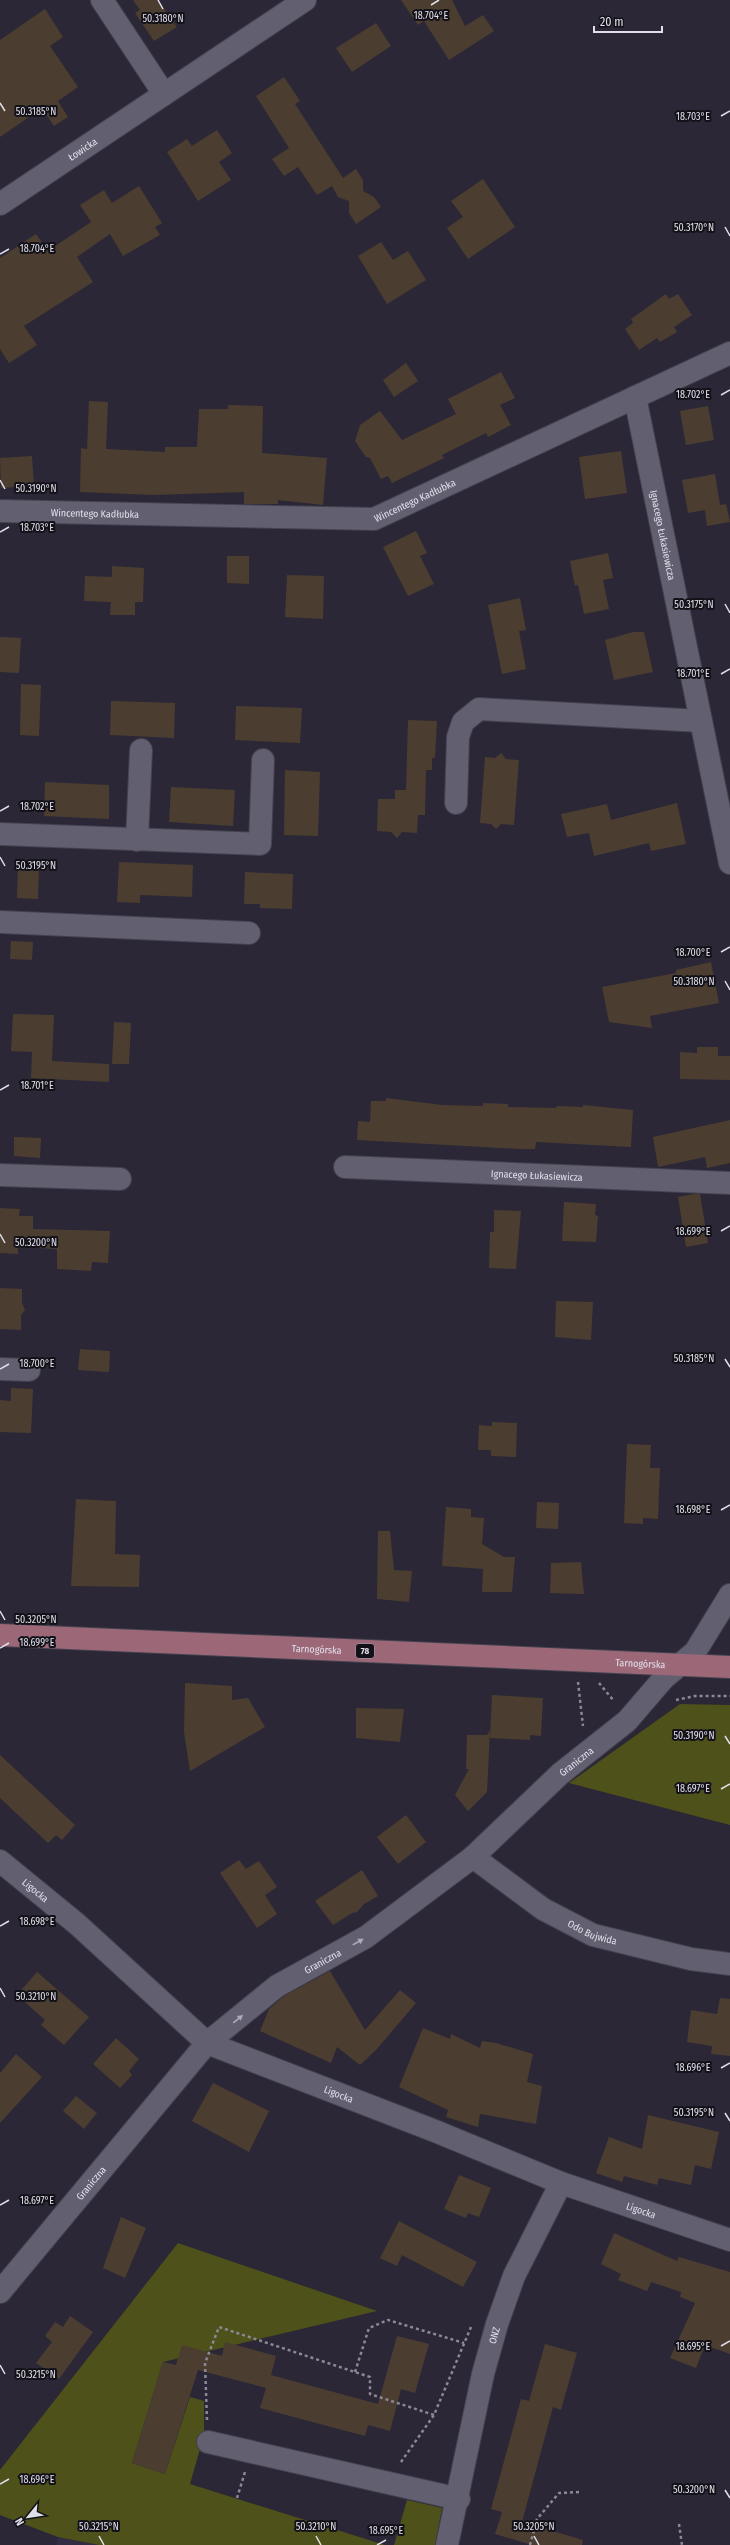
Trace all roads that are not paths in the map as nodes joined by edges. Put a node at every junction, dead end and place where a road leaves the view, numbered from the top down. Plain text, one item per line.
1 (102, 0) edge
2 (305, 0) edge
3 (164, 94) junction
4 (0, 204) edge
5 (730, 353) edge
6 (635, 397) junction
7 (0, 511) edge
8 (701, 721) junction
9 (141, 750) dead end
10 (264, 760) dead end
11 (456, 803) dead end
12 (0, 834) edge
13 (137, 840) junction
14 (730, 863) edge
15 (0, 922) edge
16 (249, 932) dead end
17 (345, 1167) dead end
18 (0, 1175) edge
19 (120, 1179) dead end
20 (730, 1183) edge
21 (0, 1369) edge
22 (29, 1370) dead end
23 (730, 1595) edge
24 (0, 1635) edge
25 (680, 1665) junction
26 (730, 1667) edge
27 (473, 1857) junction
28 (0, 1861) edge
29 (730, 1964) edge
30 (207, 2043) junction
31 (561, 2183) junction
32 (730, 2240) edge
33 (0, 2292) edge
34 (208, 2442) road end
35 (459, 2498) junction
36 (448, 2545) edge

1 - 3 street
2 - 3 street, Łowicka
3 - 4 street, Łowicka
5 - 6 street, Wincentego Kadłubka
6 - 7 street, Wincentego Kadłubka
6 - 8 street, Ignacego Łukasiewicza
8 - 11 street
8 - 14 street, Ignacego Łukasiewicza
9 - 13 street
10 - 13 street
12 - 13 street
15 - 16 street
17 - 20 street, Ignacego Łukasiewicza
18 - 19 street
21 - 22 street
23 - 25 street, Graniczna
24 - 25 main road, Tarnogórska / 78
25 - 26 main road, Tarnogórska / 78
25 - 27 street, Graniczna
27 - 29 street, Odo Bujwida
30 -> 27 street, Graniczna
28 - 30 street, Ligocka
30 - 31 street, Ligocka
30 - 33 street, Graniczna
31 - 32 street, Ligocka
31 - 35 street, ONZ
34 - 35 street
35 - 36 street, ONZ

